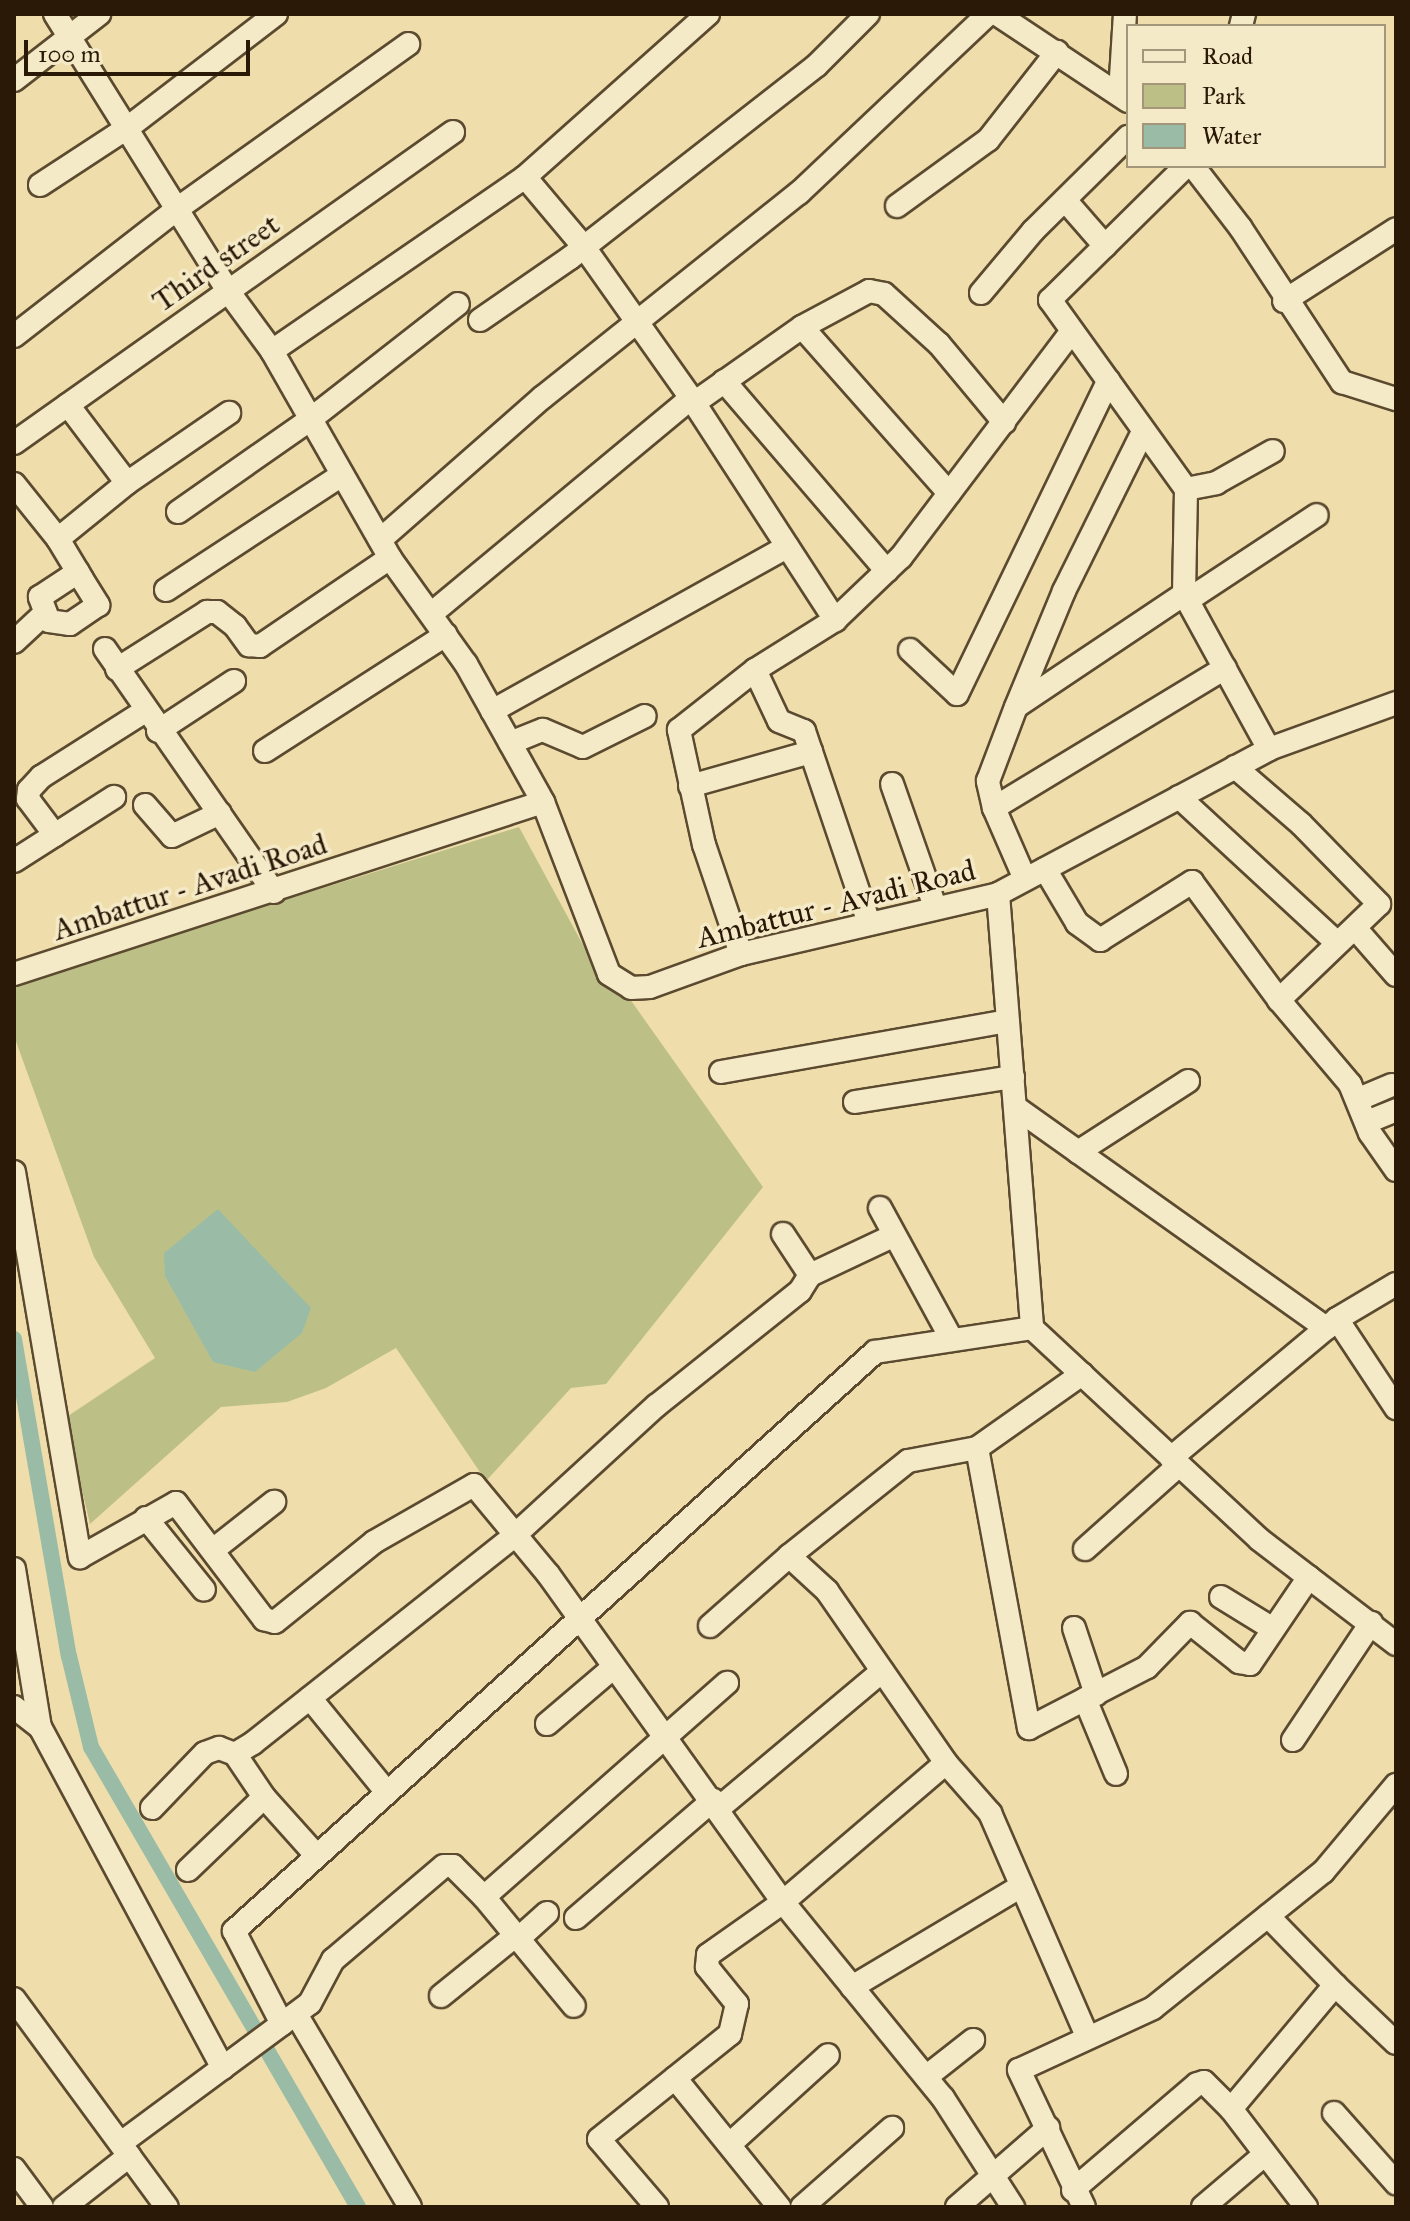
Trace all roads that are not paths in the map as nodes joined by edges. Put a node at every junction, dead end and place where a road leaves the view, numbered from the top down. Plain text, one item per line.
1 (55, 14) edge
2 (99, 14) edge
3 (276, 14) edge
4 (708, 14) edge
5 (868, 14) edge
6 (988, 14) edge
7 (997, 14) edge
8 (1125, 14) edge
9 (71, 37) junction
10 (408, 44) dead end
11 (1057, 52) junction
12 (14, 80) edge
13 (1124, 97) edge
14 (130, 126) junction
15 (453, 132) dead end
16 (1126, 139) edge
17 (1197, 170) edge
18 (525, 177) junction
19 (40, 185) dead end
20 (1065, 200) junction
21 (897, 206) dead end
22 (177, 209) junction
23 (1396, 229) edge
24 (1105, 246) junction
25 (584, 247) junction
26 (228, 291) junction
27 (981, 293) dead end
28 (1284, 301) junction
29 (458, 304) dead end
30 (480, 320) dead end
31 (637, 322) junction
32 (802, 327) junction
33 (1072, 331) junction
34 (14, 336) edge
35 (272, 351) junction
36 (724, 381) junction
37 (1108, 381) junction
38 (1396, 399) edge
39 (692, 401) junction
40 (68, 405) junction
41 (229, 413) dead end
42 (312, 418) junction
43 (1004, 422) junction
44 (1143, 432) junction
45 (14, 443) edge
46 (1273, 451) dead end
47 (342, 475) junction
48 (127, 483) junction
49 (14, 484) edge
50 (1186, 489) junction
51 (949, 493) junction
52 (178, 512) dead end
53 (1317, 515) dead end
54 (58, 539) junction
55 (787, 547) junction
56 (385, 549) junction
57 (887, 571) junction
58 (78, 572) junction
59 (166, 590) dead end
60 (1186, 597) junction
61 (431, 614) junction
62 (43, 615) junction
63 (835, 620) junction
64 (446, 635) junction
65 (14, 642) edge
66 (105, 649) dead end
67 (910, 650) dead end
68 (1225, 668) junction
69 (117, 669) junction
70 (755, 670) junction
71 (234, 681) dead end
72 (1396, 703) edge
73 (1016, 707) junction
74 (145, 711) junction
75 (492, 711) junction
76 (645, 716) dead end
77 (158, 731) junction
78 (510, 743) junction
79 (1269, 749) junction
80 (265, 751) dead end
81 (811, 752) junction
82 (1235, 767) junction
83 (892, 784) dead end
84 (690, 786) junction
85 (114, 797) dead end
86 (1179, 797) junction
87 (543, 802) junction
88 (145, 805) dead end
89 (994, 808) junction
90 (220, 813) junction
91 (55, 835) junction
92 (14, 861) edge
93 (1045, 869) junction
94 (1025, 879) junction
95 (274, 892) junction
96 (998, 894) junction
97 (935, 907) junction
98 (869, 923) junction
99 (1355, 928) junction
100 (1337, 943) junction
101 (741, 954) junction
102 (14, 974) edge
103 (1396, 975) edge
104 (1279, 1000) junction
105 (1008, 1021) junction
106 (721, 1072) dead end
107 (1013, 1077) junction
108 (1188, 1081) dead end
109 (1392, 1085) dead end
110 (1359, 1099) junction
111 (855, 1102) dead end
112 (1015, 1107) junction
113 (1396, 1110) edge
114 (1367, 1122) junction
115 (1078, 1152) junction
116 (1396, 1170) edge
117 (14, 1172) edge
118 (880, 1208) dead end
119 (783, 1234) dead end
120 (893, 1236) junction
121 (810, 1275) junction
122 (1393, 1291) edge
123 (1332, 1324) junction
124 (1032, 1328) junction
125 (952, 1340) junction
126 (1082, 1374) junction
127 (1396, 1408) edge
128 (977, 1448) junction
129 (1175, 1461) junction
130 (274, 1502) dead end
131 (146, 1518) junction
132 (514, 1536) junction
133 (1085, 1549) dead end
134 (213, 1550) junction
135 (789, 1556) junction
136 (14, 1569) edge
137 (1309, 1577) junction
138 (204, 1590) dead end
139 (1221, 1597) dead end
140 (582, 1621) junction
141 (1371, 1623) junction
142 (710, 1626) dead end
143 (1074, 1628) dead end
144 (1273, 1629) junction
145 (1396, 1644) edge
146 (614, 1667) junction
147 (882, 1671) junction
148 (727, 1683) dead end
149 (1091, 1697) junction
150 (310, 1698) junction
151 (14, 1707) edge
152 (547, 1724) dead end
153 (40, 1727) junction
154 (665, 1739) junction
155 (1293, 1740) dead end
156 (235, 1754) junction
157 (946, 1763) junction
158 (1116, 1774) dead end
159 (1396, 1785) edge
160 (385, 1790) junction
161 (264, 1797) junction
162 (716, 1804) junction
163 (152, 1808) dead end
164 (316, 1855) junction
165 (188, 1870) dead end
166 (1020, 1887) junction
167 (484, 1897) junction
168 (783, 1902) junction
169 (547, 1913) dead end
170 (1268, 1916) junction
171 (576, 1918) dead end
172 (516, 1937) junction
173 (1335, 1985) junction
174 (852, 1987) junction
175 (441, 1996) dead end
176 (14, 1999) edge
177 (574, 2006) dead end
178 (284, 2023) junction
179 (1088, 2038) junction
180 (1395, 2038) edge
181 (973, 2040) dead end
182 (828, 2055) dead end
183 (223, 2068) junction
184 (926, 2077) junction
185 (675, 2078) junction
186 (1231, 2109) junction
187 (1334, 2113) dead end
188 (892, 2128) dead end
189 (1048, 2128) junction
190 (730, 2144) junction
191 (125, 2150) junction
192 (1264, 2155) junction
193 (14, 2169) edge
194 (994, 2175) junction
195 (1396, 2183) edge
196 (1079, 2198) edge
197 (42, 2207) edge
198 (64, 2207) edge
199 (167, 2207) edge
200 (410, 2207) edge
201 (657, 2207) edge
202 (779, 2207) edge
203 (802, 2207) edge
204 (957, 2207) edge
205 (1013, 2207) edge
206 (1203, 2207) edge
207 (1306, 2207) edge

1 - 9 street
2 - 9 street
3 - 14 street
4 - 18 street
5 - 25 street
6 - 31 street
7 - 11 street
8 - 13 street
9 - 12 street
9 - 14 street
10 - 22 street
11 - 13 street
11 - 21 street
14 - 19 street
14 - 22 street
15 - 26 street, Third street
16 - 20 street
17 - 24 street
17 - 28 street
18 - 25 street
18 - 35 street
20 - 24 street
20 - 27 street
22 - 26 street
22 - 34 street
23 - 28 street
24 - 33 street
25 - 30 street
25 - 31 street
26 - 35 street
26 - 40 street, Third street
28 - 38 street
29 - 42 street
31 - 39 street
31 - 56 street
32 - 36 street
32 - 43 street
32 - 51 street
33 - 37 street
33 - 43 street
35 - 42 street
36 - 39 street
36 - 57 street
37 - 44 street
37 - 67 street
39 - 55 street
39 - 61 street
40 - 45 street, Third street
40 - 48 street
41 - 48 street
42 - 47 street
42 - 52 street
43 - 51 street
44 - 50 street
44 - 73 street
46 - 50 street
47 - 56 street
47 - 59 street
48 - 54 street
49 - 54 street
50 - 60 street
51 - 57 street
53 - 60 street
54 - 58 street
55 - 63 street
55 - 75 street
56 - 61 street
56 - 69 street
57 - 63 street
58 - 62 street
58 - 62 street
60 - 68 street
60 - 73 street
61 - 64 street
62 - 65 street
63 - 70 street
64 - 75 street
64 - 80 street
66 - 69 street
68 - 79 street
68 - 89 street
69 - 74 street
70 - 81 street
70 - 84 street
71 - 77 street
72 - 79 street, Ambattur - Avadi Road
73 - 89 street
74 - 77 street
74 - 91 street
75 - 78 street
76 - 78 street
77 - 90 street
78 - 87 street
79 - 82 street, Ambattur - Avadi Road
81 - 84 street
81 - 98 street
82 - 86 street, Ambattur - Avadi Road
82 - 99 street
83 - 97 street
84 - 101 street
85 - 91 street
86 - 93 street, Ambattur - Avadi Road
86 - 100 street
87 - 95 street, Ambattur - Avadi Road
87 - 101 street, Ambattur - Avadi Road
88 - 90 street
89 - 94 street
90 - 95 street
91 - 92 street
93 - 94 street, Ambattur - Avadi Road
93 - 104 street
94 - 96 street, Ambattur - Avadi Road
95 - 102 street, Ambattur - Avadi Road
96 - 97 street, Ambattur - Avadi Road
96 - 105 street
97 - 98 street, Ambattur - Avadi Road
98 - 101 street, Ambattur - Avadi Road
99 - 100 street
99 - 103 street
100 - 104 street
104 - 110 street
105 - 106 street
105 - 107 street
107 - 111 street
107 - 112 street
108 - 115 street
109 - 110 street
110 - 114 street
112 - 115 street
112 - 124 street
113 - 114 street
114 - 116 street
115 - 123 street
117 - 131 street
118 - 120 street
119 - 121 street
120 - 121 street
120 - 125 street
121 - 132 street
122 - 123 street
123 - 127 street
123 - 129 street
124 - 125 street
124 - 126 street
125 - 140 street
126 - 128 street
126 - 129 street
128 - 135 street
128 - 149 street
129 - 133 street
129 - 137 street
130 - 134 street
131 - 134 street
131 - 138 street
132 - 134 street
132 - 140 street
132 - 150 street
135 - 142 street
135 - 147 street
136 - 153 street
137 - 141 street
137 - 144 street
139 - 144 street
140 - 146 street
140 - 160 street
141 - 145 street
141 - 155 street
143 - 149 street
144 - 149 street
146 - 152 street
146 - 154 street
147 - 157 street
147 - 162 street
148 - 154 street
149 - 158 street
150 - 156 street
150 - 160 street
151 - 153 street
153 - 183 street
154 - 162 street
154 - 167 street
156 - 161 street
156 - 163 street
157 - 166 street
157 - 168 street
159 - 170 street
160 - 164 street
161 - 164 street
161 - 165 street
162 - 168 street
162 - 171 street
164 - 178 street
166 - 174 street
166 - 179 street
167 - 172 street
167 - 178 street
168 - 174 street
168 - 185 street
169 - 172 street
170 - 173 street
170 - 179 street
172 - 175 street
172 - 177 street
173 - 180 street
173 - 186 street
174 - 184 street
176 - 191 street
178 - 183 street
178 - 200 street
179 - 189 street
181 - 184 street
182 - 190 street
183 - 191 street
184 - 194 street
185 - 190 street
185 - 201 street
186 - 192 street
186 - 196 street
187 - 195 street
188 - 203 street
189 - 194 street
189 - 196 street
190 - 202 street
191 - 198 street
191 - 199 street
192 - 206 street
192 - 207 street
193 - 197 street
194 - 204 street
194 - 205 street

